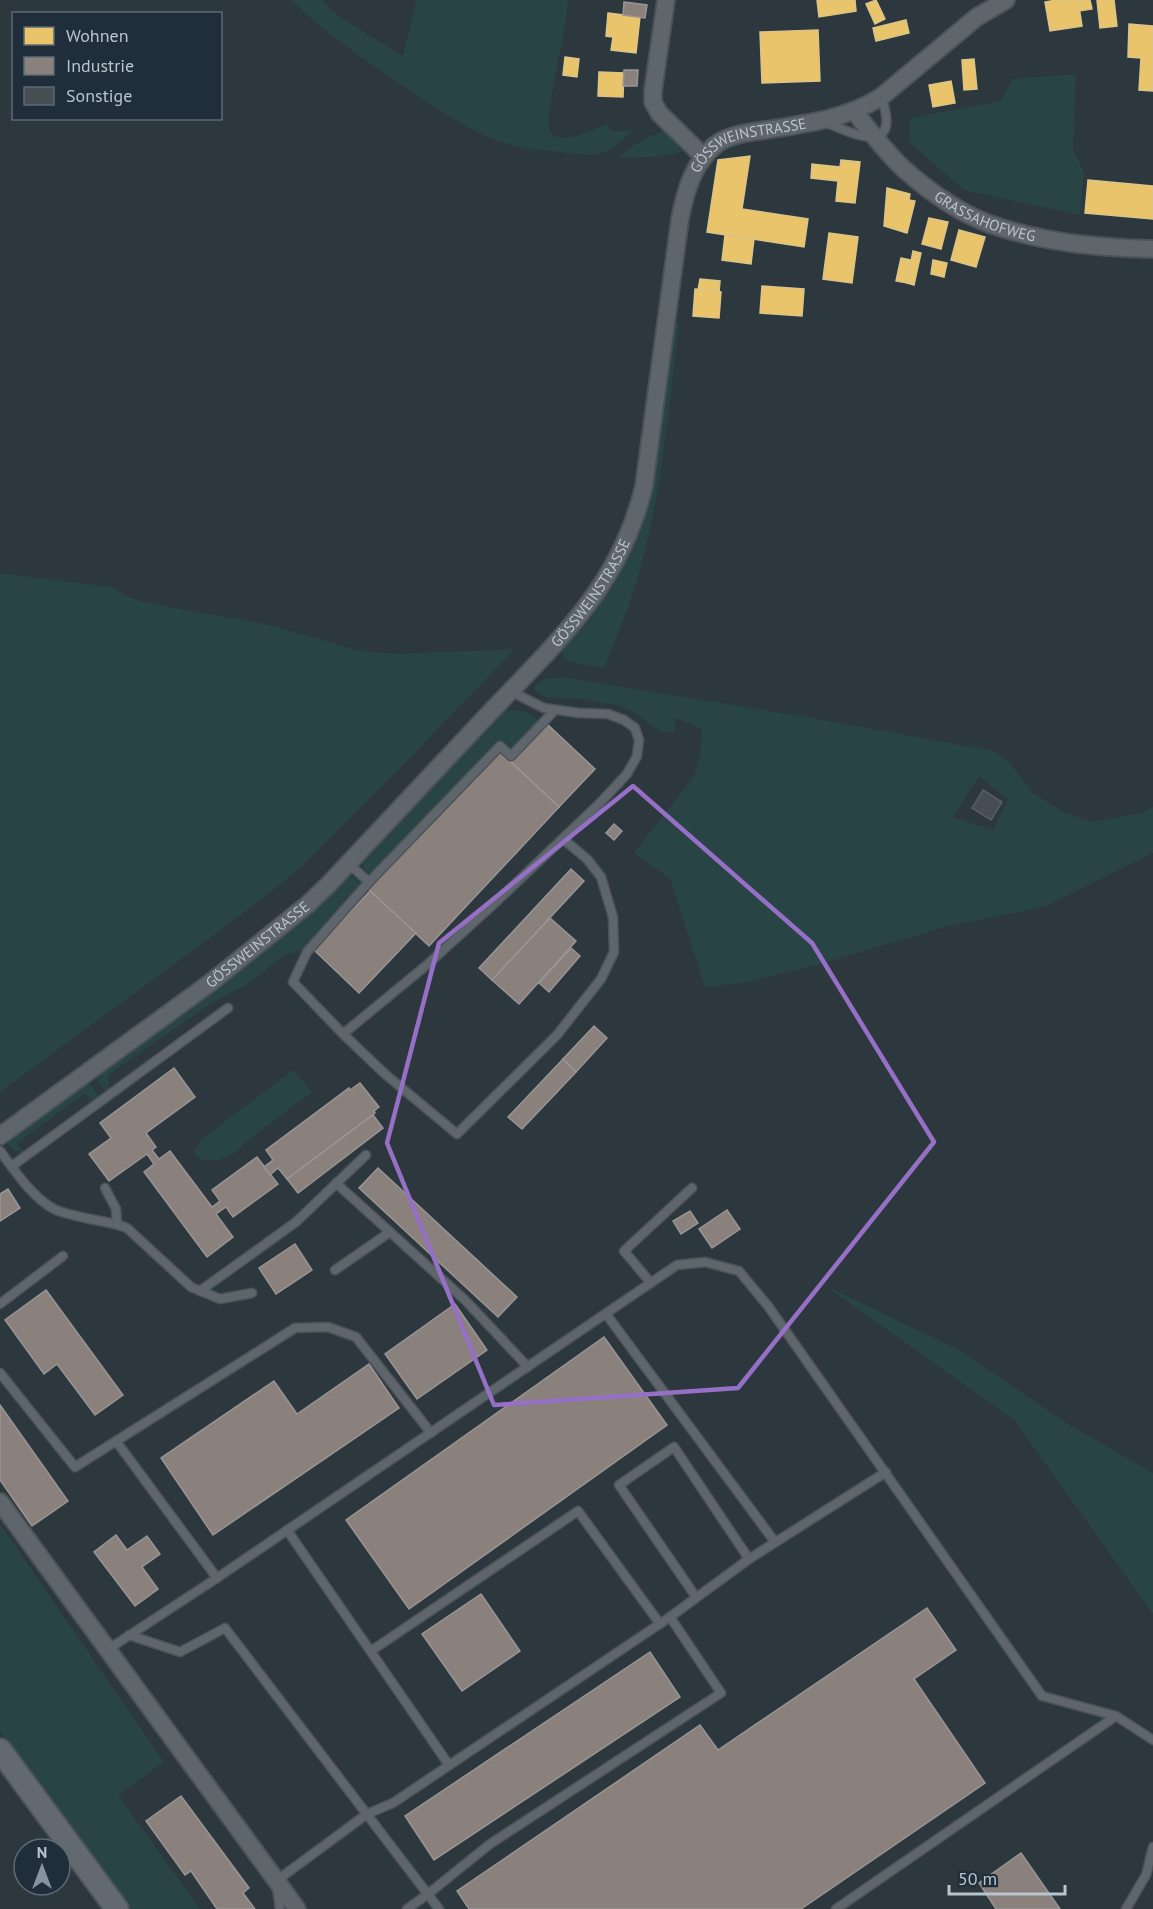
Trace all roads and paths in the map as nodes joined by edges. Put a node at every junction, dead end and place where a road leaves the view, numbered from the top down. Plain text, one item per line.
1 (666, 0) edge
2 (1006, 0) edge
3 (985, 6) edge
4 (881, 97) junction
5 (855, 111) junction
6 (824, 121) junction
7 (875, 136) junction
8 (704, 157) junction
9 (1153, 249) edge
10 (510, 691) junction
11 (555, 710) junction
12 (563, 838) junction
13 (349, 864) junction
14 (369, 882) junction
15 (228, 1008) dead end
16 (343, 1034) junction
17 (0, 1136) edge
18 (0, 1151) edge
19 (366, 1155) dead end
20 (12, 1166) junction
21 (336, 1183) junction
22 (105, 1188) dead end
23 (692, 1188) dead end
24 (117, 1224) junction
25 (390, 1232) junction
26 (63, 1256) dead end
27 (335, 1269) dead end
28 (651, 1283) junction
29 (200, 1291) junction
30 (252, 1293) dead end
31 (0, 1304) edge
32 (606, 1314) junction
33 (528, 1367) junction
34 (0, 1373) edge
35 (431, 1433) junction
36 (117, 1441) junction
37 (886, 1472) junction
38 (0, 1502) edge
39 (287, 1530) junction
40 (775, 1542) junction
41 (749, 1559) junction
42 (217, 1578) junction
43 (696, 1597) junction
44 (670, 1617) junction
45 (660, 1624) junction
46 (129, 1635) junction
47 (107, 1650) junction
48 (371, 1651) junction
49 (1116, 1716) junction
50 (1153, 1740) edge
51 (0, 1750) edge
52 (449, 1765) junction
53 (367, 1814) junction
54 (1153, 1847) edge
55 (276, 1881) junction
56 (428, 1894) junction
57 (117, 1909) edge
58 (280, 1909) edge
59 (297, 1909) edge
60 (407, 1909) edge
61 (439, 1909) edge
62 (836, 1909) edge
63 (1126, 1909) edge

1 - 8 street
2 - 3 street, GÖSSWEINSTRASSE
3 - 4 street, GÖSSWEINSTRASSE
4 - 5 street, GÖSSWEINSTRASSE
4 - 7 lane
5 - 6 street, GÖSSWEINSTRASSE
5 - 7 street, GRASSAHOFWEG
6 - 7 lane
6 - 8 street, GÖSSWEINSTRASSE
7 - 9 street, GRASSAHOFWEG
8 - 10 street, GÖSSWEINSTRASSE
10 - 11 lane
10 - 13 street, GÖSSWEINSTRASSE
11 - 12 lane
11 - 14 lane
12 - 16 lane
12 - 16 lane
13 - 14 lane
13 - 17 street, GÖSSWEINSTRASSE
14 - 16 lane
15 - 20 lane
18 - 20 lane
19 - 21 lane
20 - 24 lane
21 - 25 lane
21 - 29 lane
22 - 24 lane
23 - 28 lane
24 - 29 lane
25 - 27 lane
25 - 33 lane
26 - 31 lane
28 - 32 lane
28 - 37 lane
29 - 30 lane
32 - 33 lane
32 - 40 lane
33 - 35 lane
34 - 36 lane
35 - 36 lane
35 - 39 lane
36 - 42 lane
37 - 40 lane
37 - 49 lane
38 - 47 street
39 - 42 lane
39 - 48 lane
40 - 41 lane
41 - 43 lane
41 - 43 lane
42 - 46 lane
43 - 44 lane
44 - 45 lane
44 - 56 lane
45 - 48 lane
45 - 52 lane
46 - 47 lane
46 - 53 lane
47 - 55 street
48 - 52 lane
49 - 50 lane
49 - 62 lane
51 - 57 main road
52 - 53 lane
53 - 55 lane
53 - 56 lane
54 - 63 lane
55 - 58 lane
55 - 59 street
56 - 60 lane
56 - 61 lane

